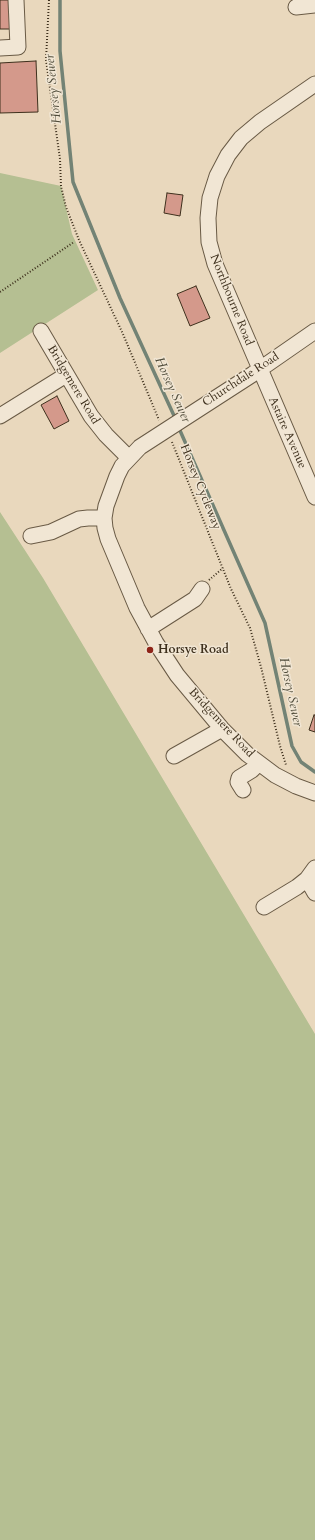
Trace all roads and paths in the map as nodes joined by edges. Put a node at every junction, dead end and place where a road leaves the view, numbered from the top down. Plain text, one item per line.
1 (16, 0) edge
2 (49, 0) edge
3 (315, 5) edge
4 (296, 7) dead end
5 (0, 48) edge
6 (315, 84) edge
7 (74, 242) dead end
8 (0, 292) edge
9 (41, 331) dead end
10 (315, 331) edge
11 (259, 369) junction
12 (66, 375) junction
13 (0, 416) edge
14 (168, 428) junction
15 (129, 458) junction
16 (315, 497) edge
17 (104, 518) junction
18 (31, 536) dead end
19 (223, 568) junction
20 (202, 589) joint
21 (148, 629) junction
22 (222, 729) junction
23 (174, 756) dead end
24 (259, 763) junction
25 (288, 768) dead end
26 (243, 790) dead end
27 (315, 793) edge
28 (311, 874) edge
29 (315, 893) edge
30 (264, 907) dead end

1 - 5 street
2 - 14 path, Horsey Cycleway
3 - 4 street
6 - 11 street, Northbourne Road
7 - 8 path
9 - 12 street, Bridgemere Road
10 - 11 street, Churchdale Road
11 - 14 street, Churchdale Road
11 - 16 street, Astaire Avenue
12 - 13 street
12 - 15 street, Bridgemere Road
14 - 15 street, Churchdale Road
14 - 19 path, Horsey Cycleway
15 - 17 street, Bridgemere Road
17 - 18 street
17 - 21 street, Bridgemere Road
19 - 20 path
19 - 25 path, Horsey Cycleway
20 - 21 street
21 - 22 street, Bridgemere Road
22 - 23 street
22 - 24 street, Bridgemere Road
24 - 26 street
24 - 27 street, Bridgemere Road
28 - 29 street
28 - 30 street

